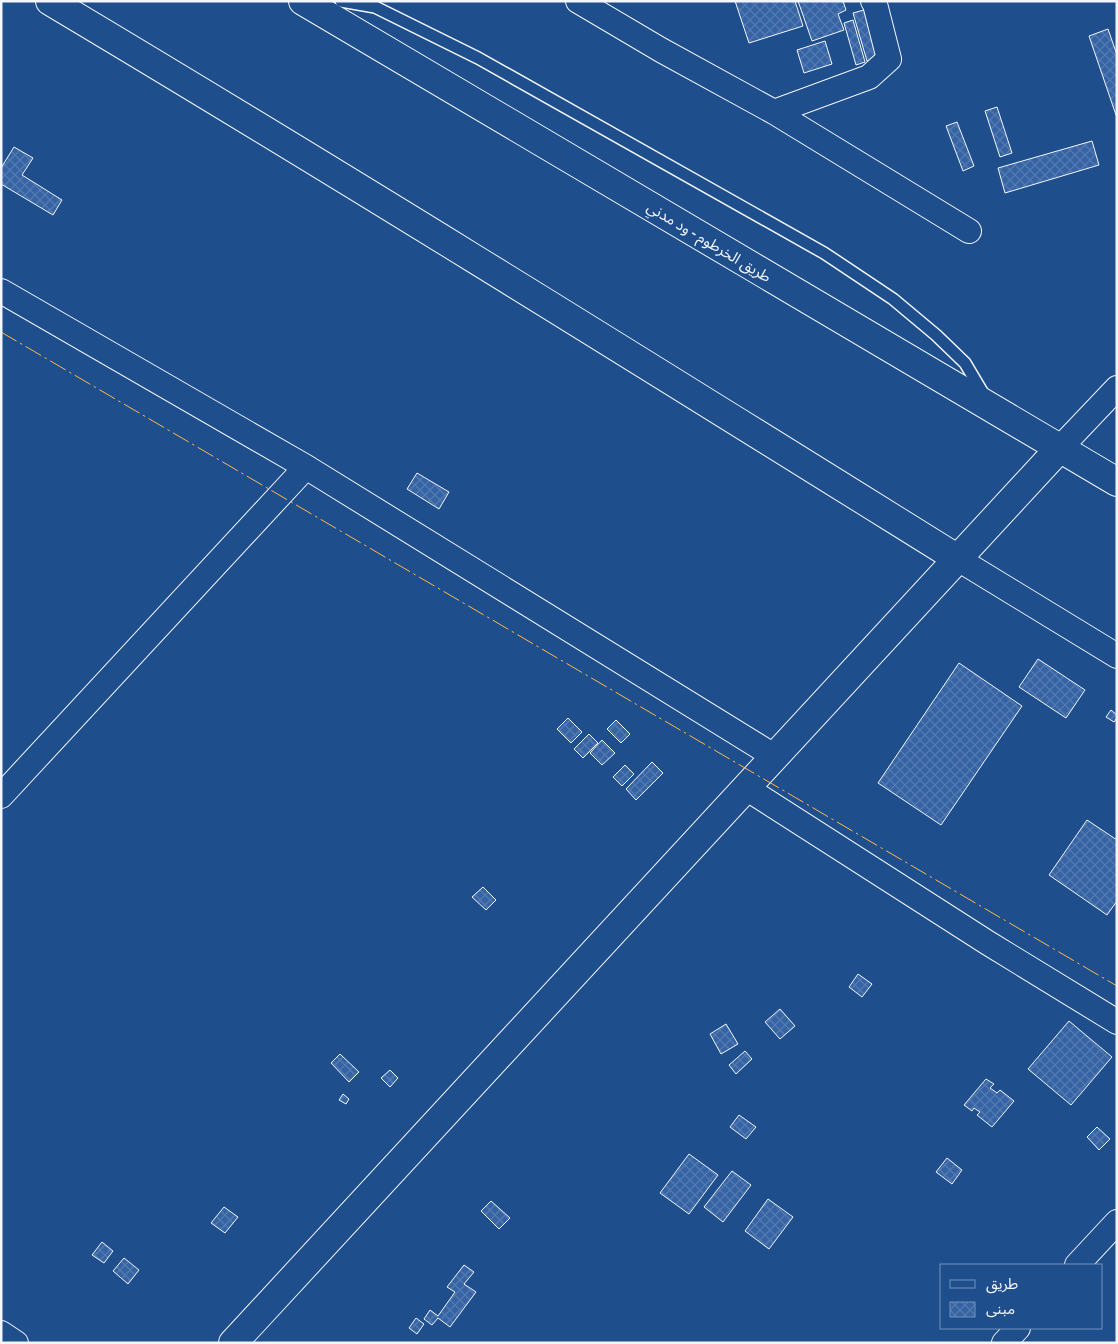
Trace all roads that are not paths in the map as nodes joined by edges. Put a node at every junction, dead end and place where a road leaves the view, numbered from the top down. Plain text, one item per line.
1 (50, 1) edge
2 (303, 1) edge
3 (341, 1) edge
4 (578, 1) edge
5 (873, 1) edge
6 (774, 112) junction
7 (969, 232) dead end
8 (1, 291) edge
9 (1117, 388) edge
10 (992, 409) junction
11 (1059, 449) junction
12 (306, 467) junction
13 (1117, 482) edge
14 (958, 559) junction
15 (1117, 656) edge
16 (774, 756) junction
17 (746, 788) junction
18 (1, 796) edge
19 (1117, 1022) edge
20 (1117, 1222) edge
21 (1078, 1264) edge
22 (1017, 1329) edge
23 (1, 1332) edge
24 (16, 1343) edge
25 (233, 1343) edge
26 (1004, 1343) edge

1 - 14 main road
2 - 10 main road, طريق الخرطوم - ود مدني
3 - 10 lane
4 - 6 street
5 - 6 street
6 - 7 street
8 - 12 street
9 - 11 street
10 - 11 main road, طريق الخرطوم - ود مدني
11 - 13 main road, طريق الخرطوم - ود مدني
11 - 14 main road
12 - 16 street
12 - 18 street
14 - 15 street
14 - 16 main road
16 - 17 main road
17 - 19 street
17 - 25 main road
20 - 21 street
22 - 26 street
23 - 24 street

